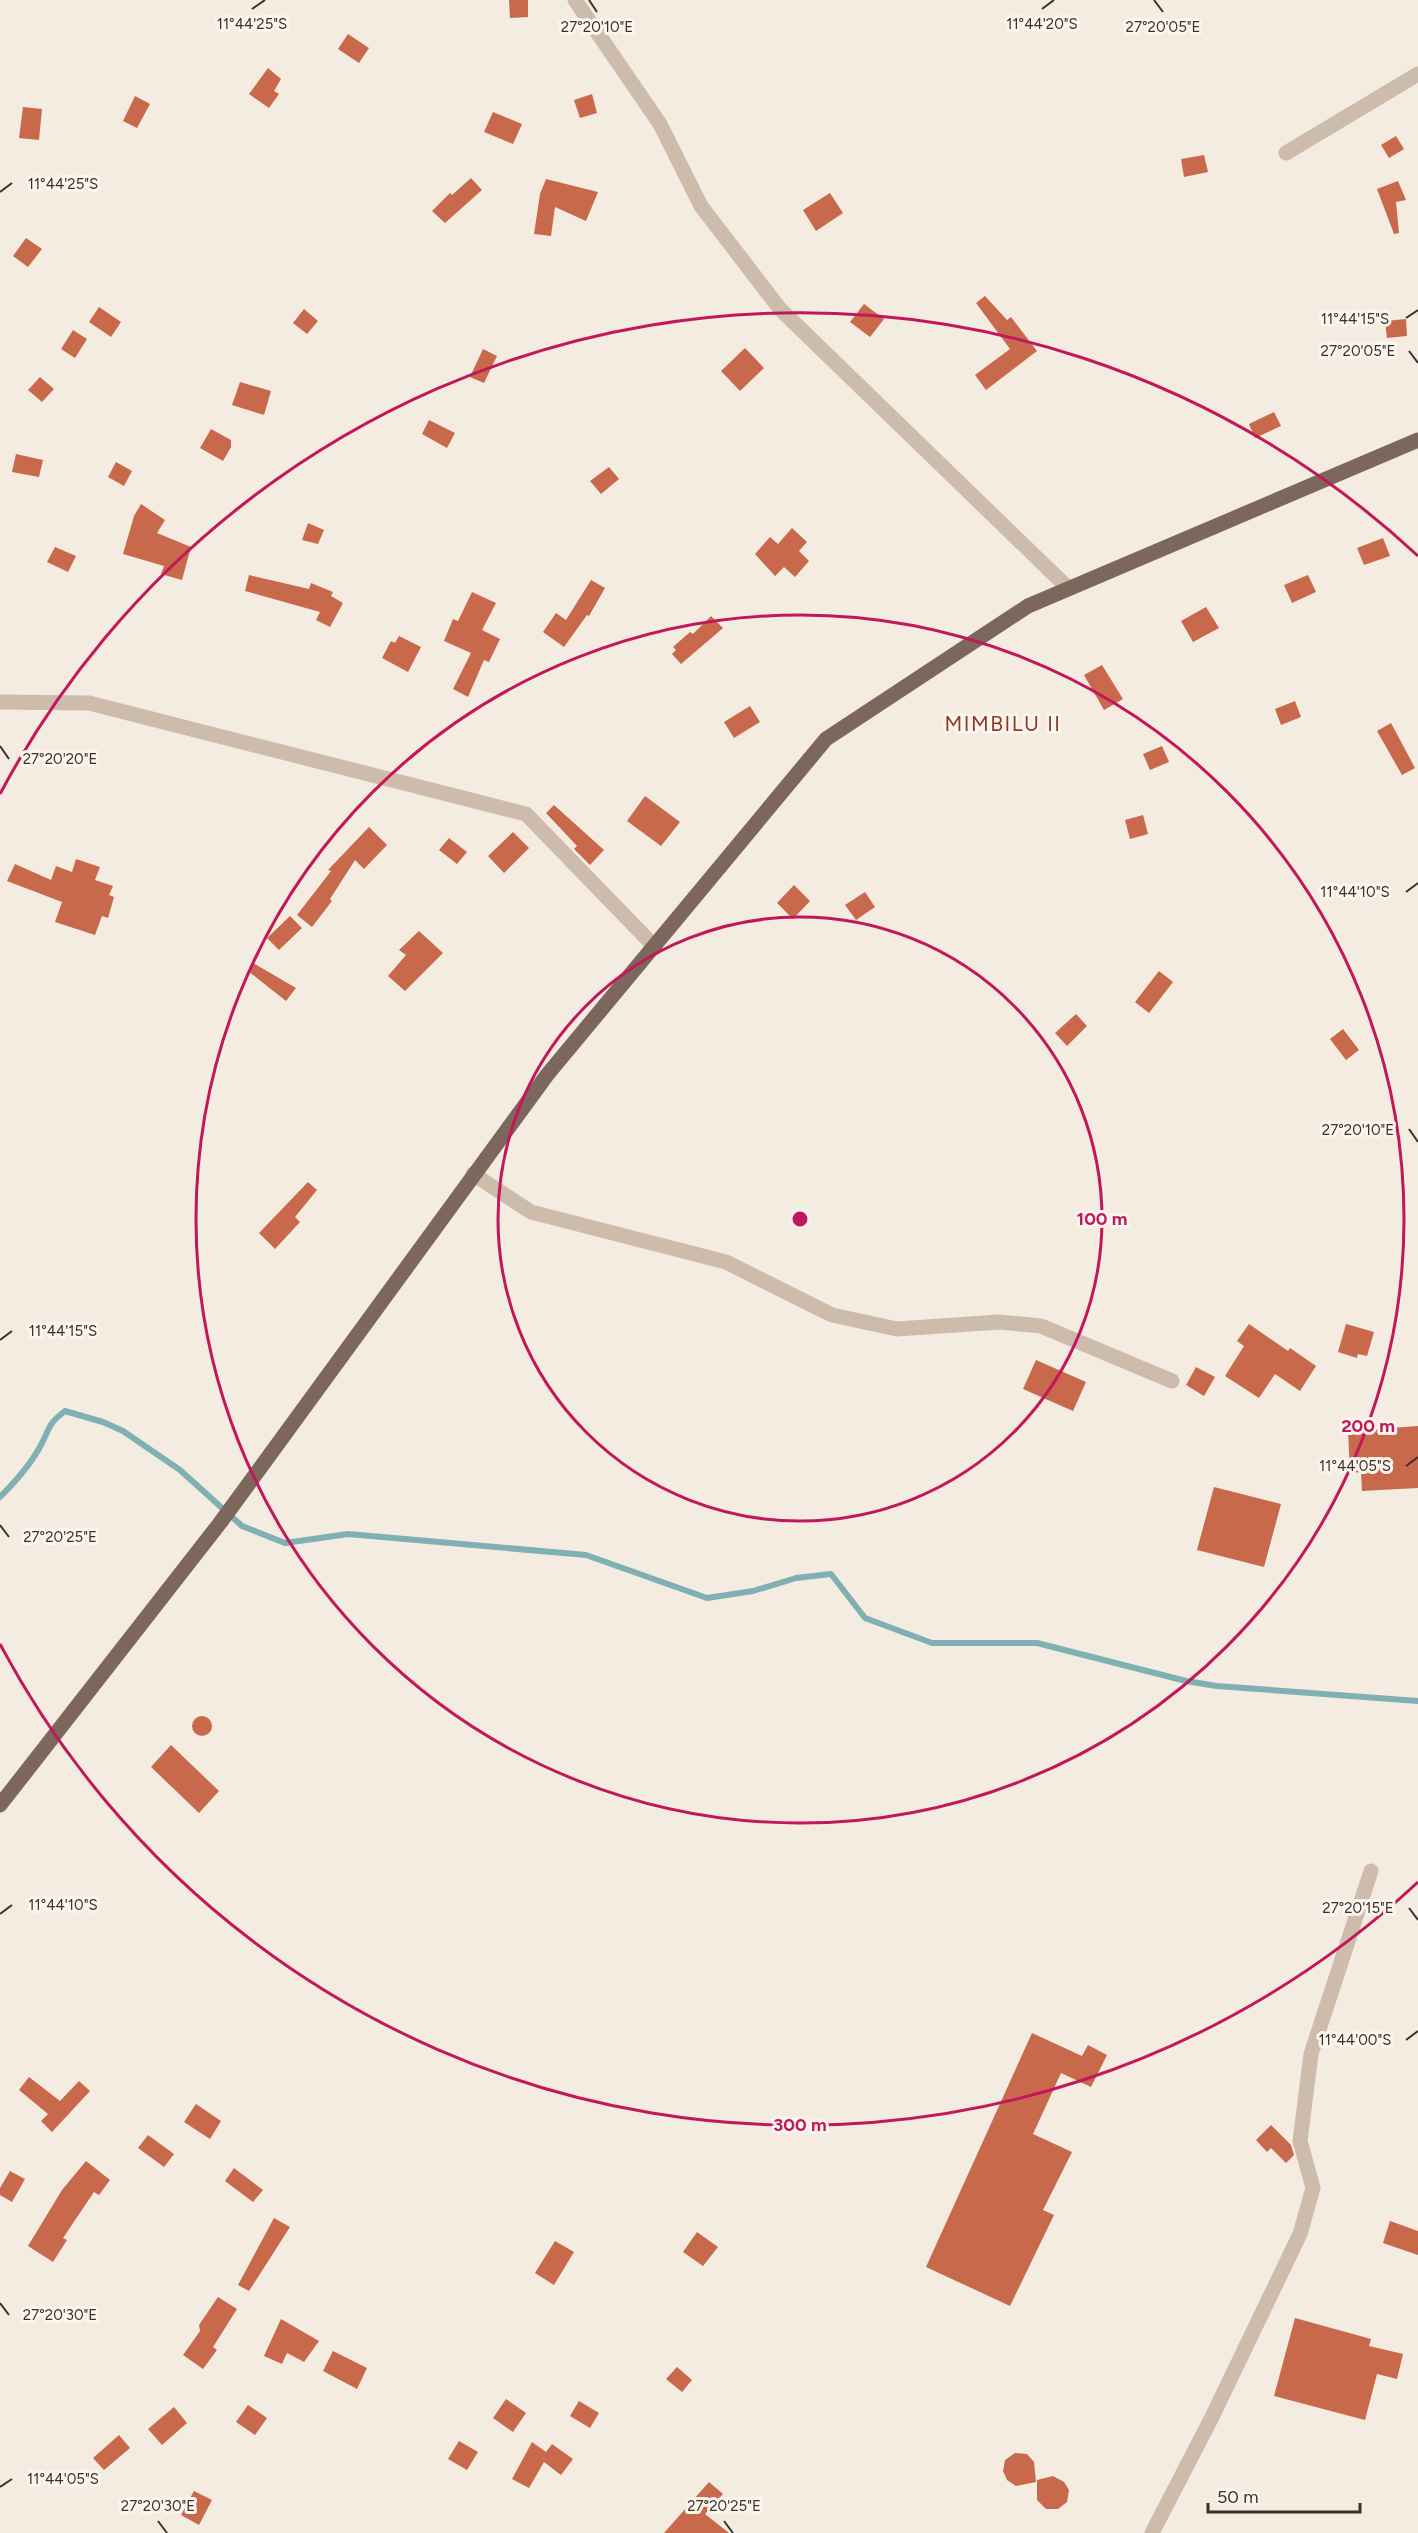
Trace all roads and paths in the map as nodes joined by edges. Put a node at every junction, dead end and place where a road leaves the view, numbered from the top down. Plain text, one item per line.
1 (574, 0) edge
2 (1418, 74) edge
3 (1286, 153) dead end
4 (1418, 440) edge
5 (1068, 588) junction
6 (0, 702) edge
7 (654, 946) junction
8 (473, 1174) junction
9 (1172, 1381) dead end
10 (0, 1805) edge
11 (1371, 1870) dead end
12 (1152, 2533) edge

1 - 5 street
2 - 3 street
4 - 5 main road
5 - 7 main road
6 - 7 street
7 - 8 main road
8 - 9 street
8 - 10 main road
11 - 12 street

